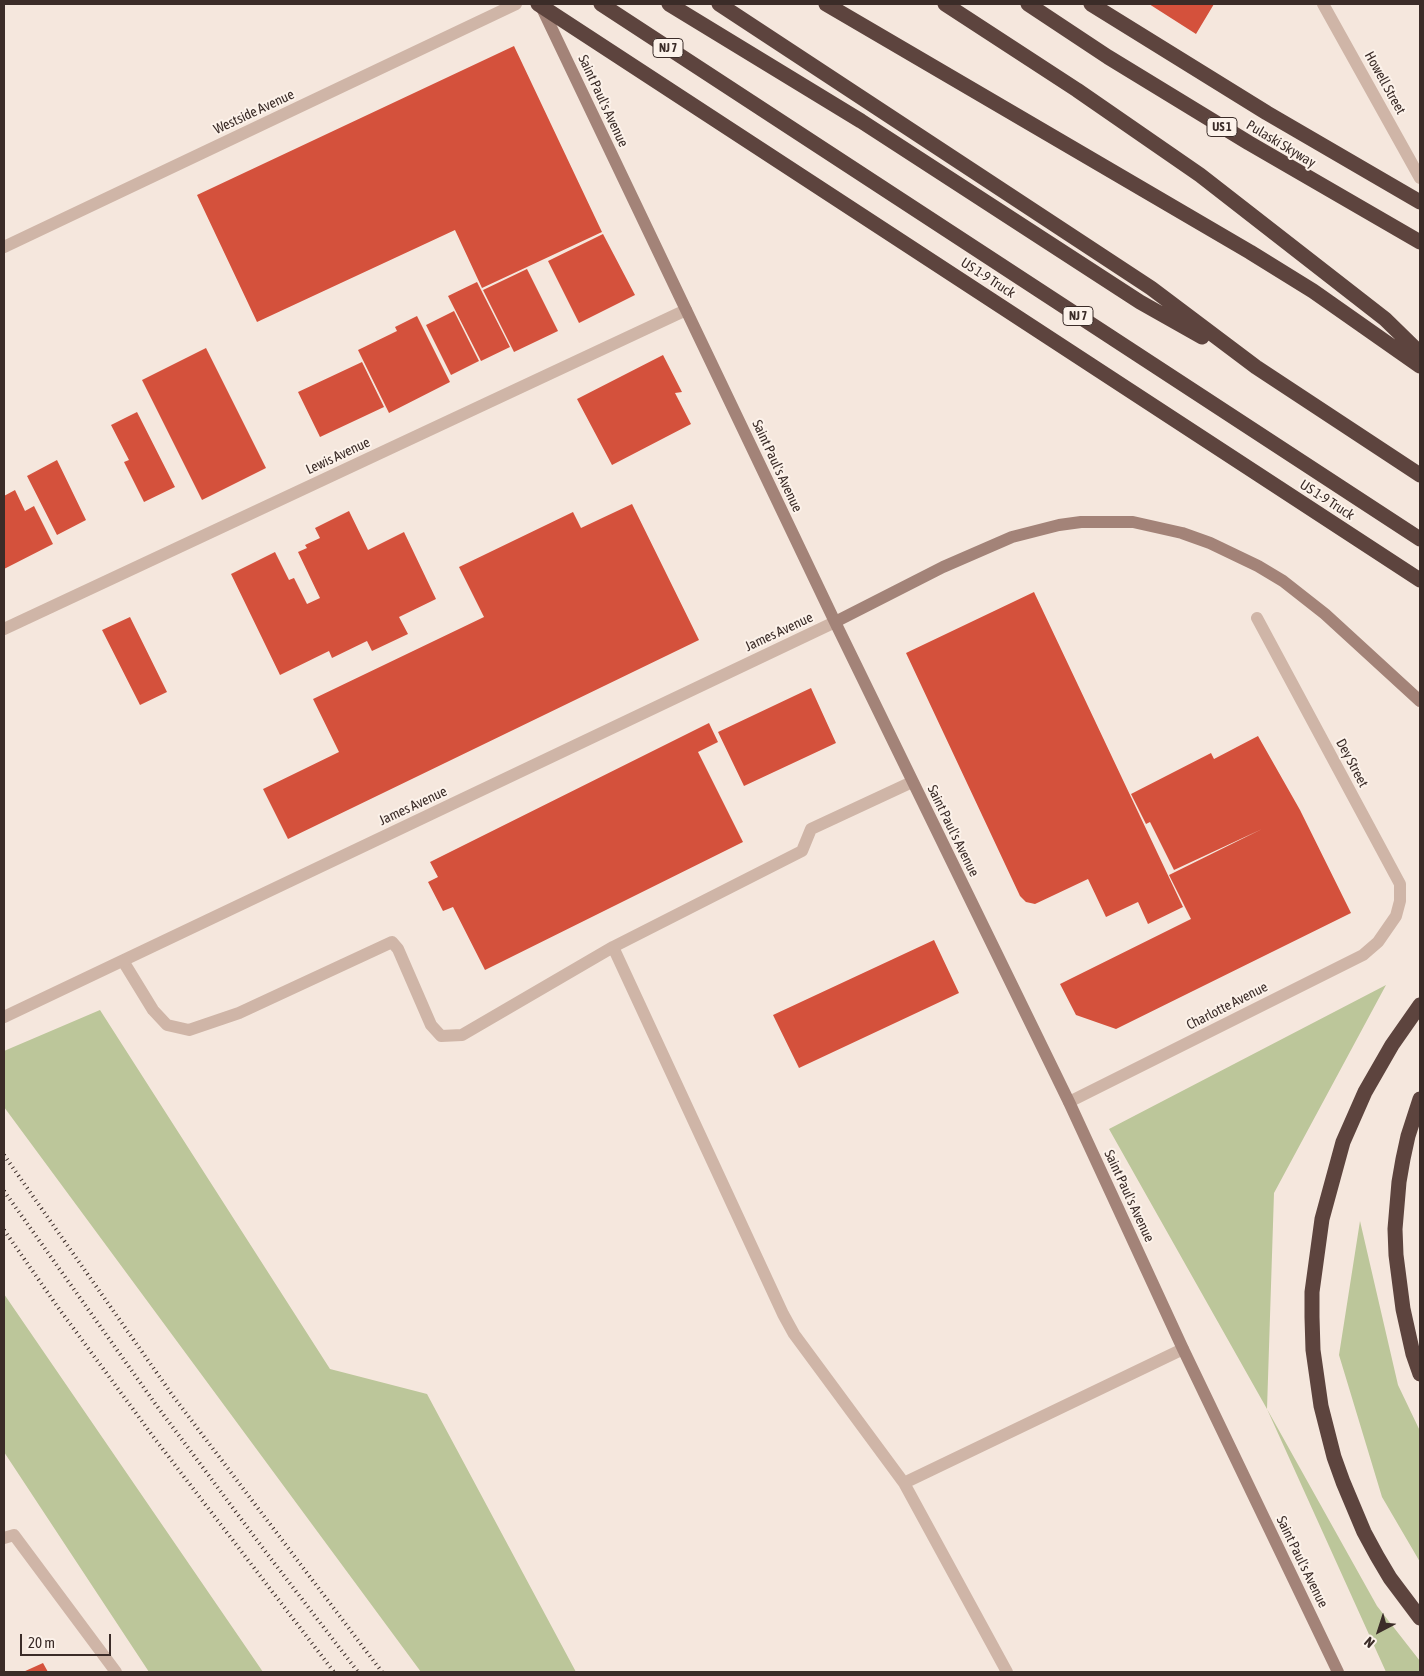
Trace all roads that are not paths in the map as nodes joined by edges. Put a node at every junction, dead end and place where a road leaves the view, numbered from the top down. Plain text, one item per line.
1 (516, 4) edge
2 (539, 4) edge
3 (601, 4) edge
4 (669, 4) edge
5 (719, 4) edge
6 (826, 4) edge
7 (944, 4) edge
8 (1028, 4) edge
9 (1091, 4) edge
10 (1323, 4) edge
11 (1420, 178) edge
12 (1420, 202) edge
13 (1420, 242) edge
14 (4, 247) edge
15 (686, 310) junction
16 (1420, 353) edge
17 (1420, 366) edge
18 (1256, 367) junction
19 (1420, 475) edge
20 (1420, 539) edge
21 (1420, 580) edge
22 (1258, 618) dead end
23 (835, 622) junction
24 (4, 629) edge
25 (1420, 701) edge
26 (912, 782) junction
27 (1390, 926) joint
28 (613, 947) junction
29 (123, 961) junction
30 (1420, 1005) edge
31 (4, 1017) edge
32 (1420, 1100) edge
33 (1069, 1102) junction
34 (1183, 1349) junction
35 (1420, 1374) edge
36 (904, 1483) junction
37 (4, 1538) edge
38 (1420, 1618) edge
39 (116, 1672) edge
40 (1007, 1672) edge
41 (1338, 1672) edge

1 - 14 street, Westside Avenue
2 - 15 street, Saint Paul's Avenue
2 - 21 highway, US 1-9 Truck
3 - 20 highway, NJ 7
4 - 18 highway
5 - 18 highway
6 - 17 highway
7 - 16 highway
8 - 13 highway, Pulaski Skyway / US 1
9 - 12 highway, Pulaski Skyway / US 1
10 - 11 street, Howell Street
15 - 23 street, Saint Paul's Avenue
15 - 24 street, Lewis Avenue
18 - 19 highway
22 - 27 street, Dey Street
23 - 25 street
23 - 26 street, Saint Paul's Avenue
23 - 29 street, James Avenue
26 - 28 street
26 - 33 street, Saint Paul's Avenue
27 - 33 street, Charlotte Avenue
28 - 29 street
28 - 36 street
29 - 31 street, James Avenue
30 - 38 highway
32 - 35 highway
33 - 34 street, Saint Paul's Avenue
34 - 36 street
34 - 41 street, Saint Paul's Avenue
36 - 40 street
37 - 39 street

